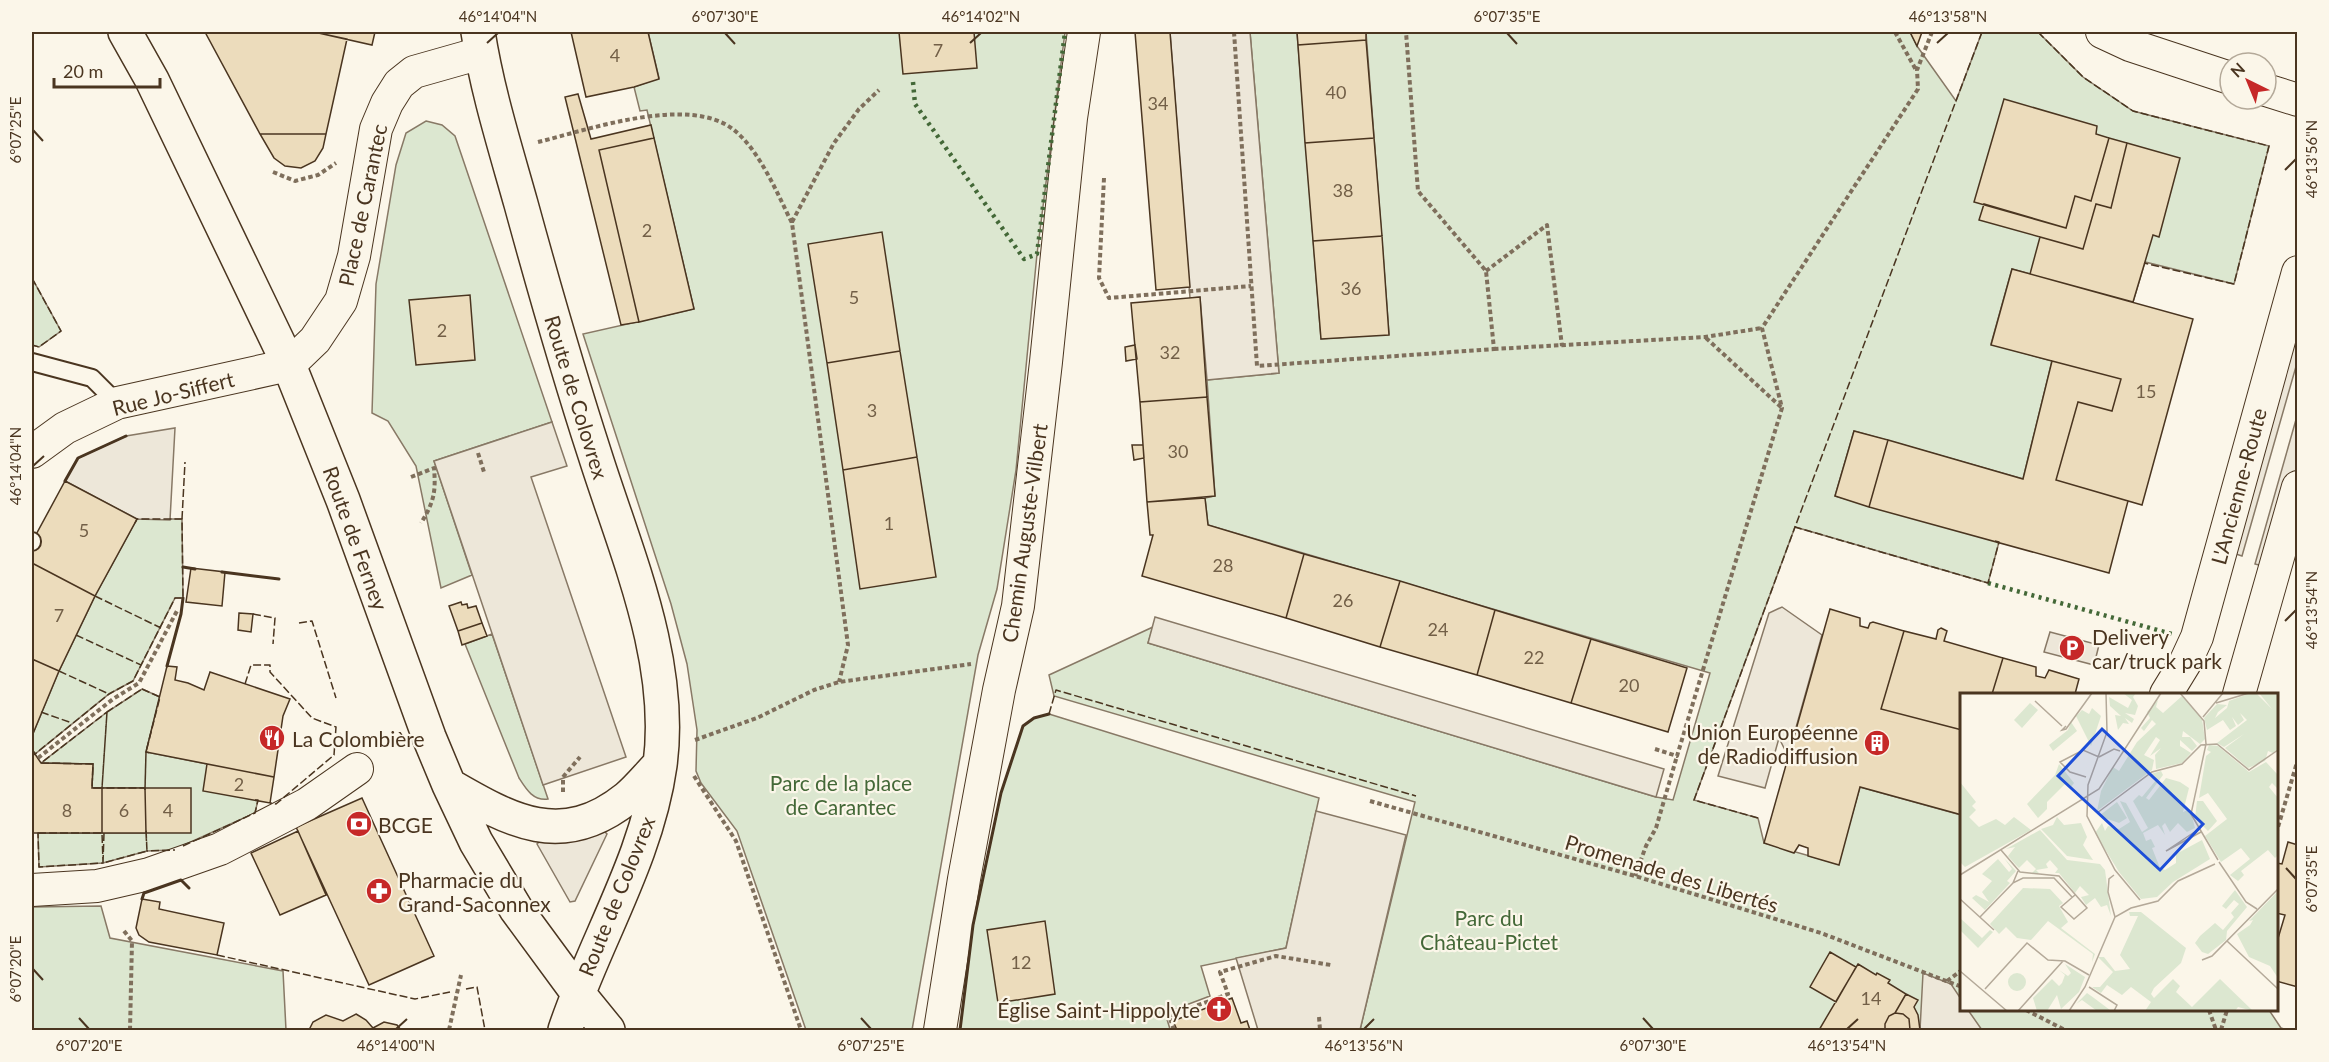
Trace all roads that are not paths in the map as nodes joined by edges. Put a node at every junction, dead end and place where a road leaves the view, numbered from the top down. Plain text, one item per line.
1 (125, 32) edge
2 (1084, 32) edge
3 (2102, 32) edge
4 (479, 42) edge
5 (2218, 74) edge
6 (2278, 94) edge
7 (2298, 100) edge
8 (2298, 272) edge
9 (32, 362) edge
10 (289, 365) junction
11 (117, 403) junction
12 (32, 452) edge
13 (2298, 487) edge
14 (2167, 693) edge
15 (2239, 693) edge
16 (660, 764) junction
17 (357, 769) dead end
18 (449, 785) junction
19 (32, 890) edge
20 (577, 992) junction
21 (565, 1030) edge
22 (608, 1030) edge
23 (940, 1030) edge

1 - 10 street, Route de Ferney
2 - 23 street, Chemin Auguste-Vilbert
3 - 5 street
4 - 10 street, Place de Carantec
4 - 16 street, Route de Colovrex
6 - 7 street
8 - 14 street, L'Ancienne-Route
9 - 11 lane
10 - 11 street, Rue Jo-Siffert
10 - 18 street, Route de Ferney
11 - 12 street, Rue Jo-Siffert
13 - 15 street
16 - 18 street, Route de Colovrex
16 - 20 street, Route de Colovrex
17 - 19 street
18 - 20 street, Route de Ferney
20 - 21 street, Route de Colovrex
20 - 22 street, Route de Ferney

